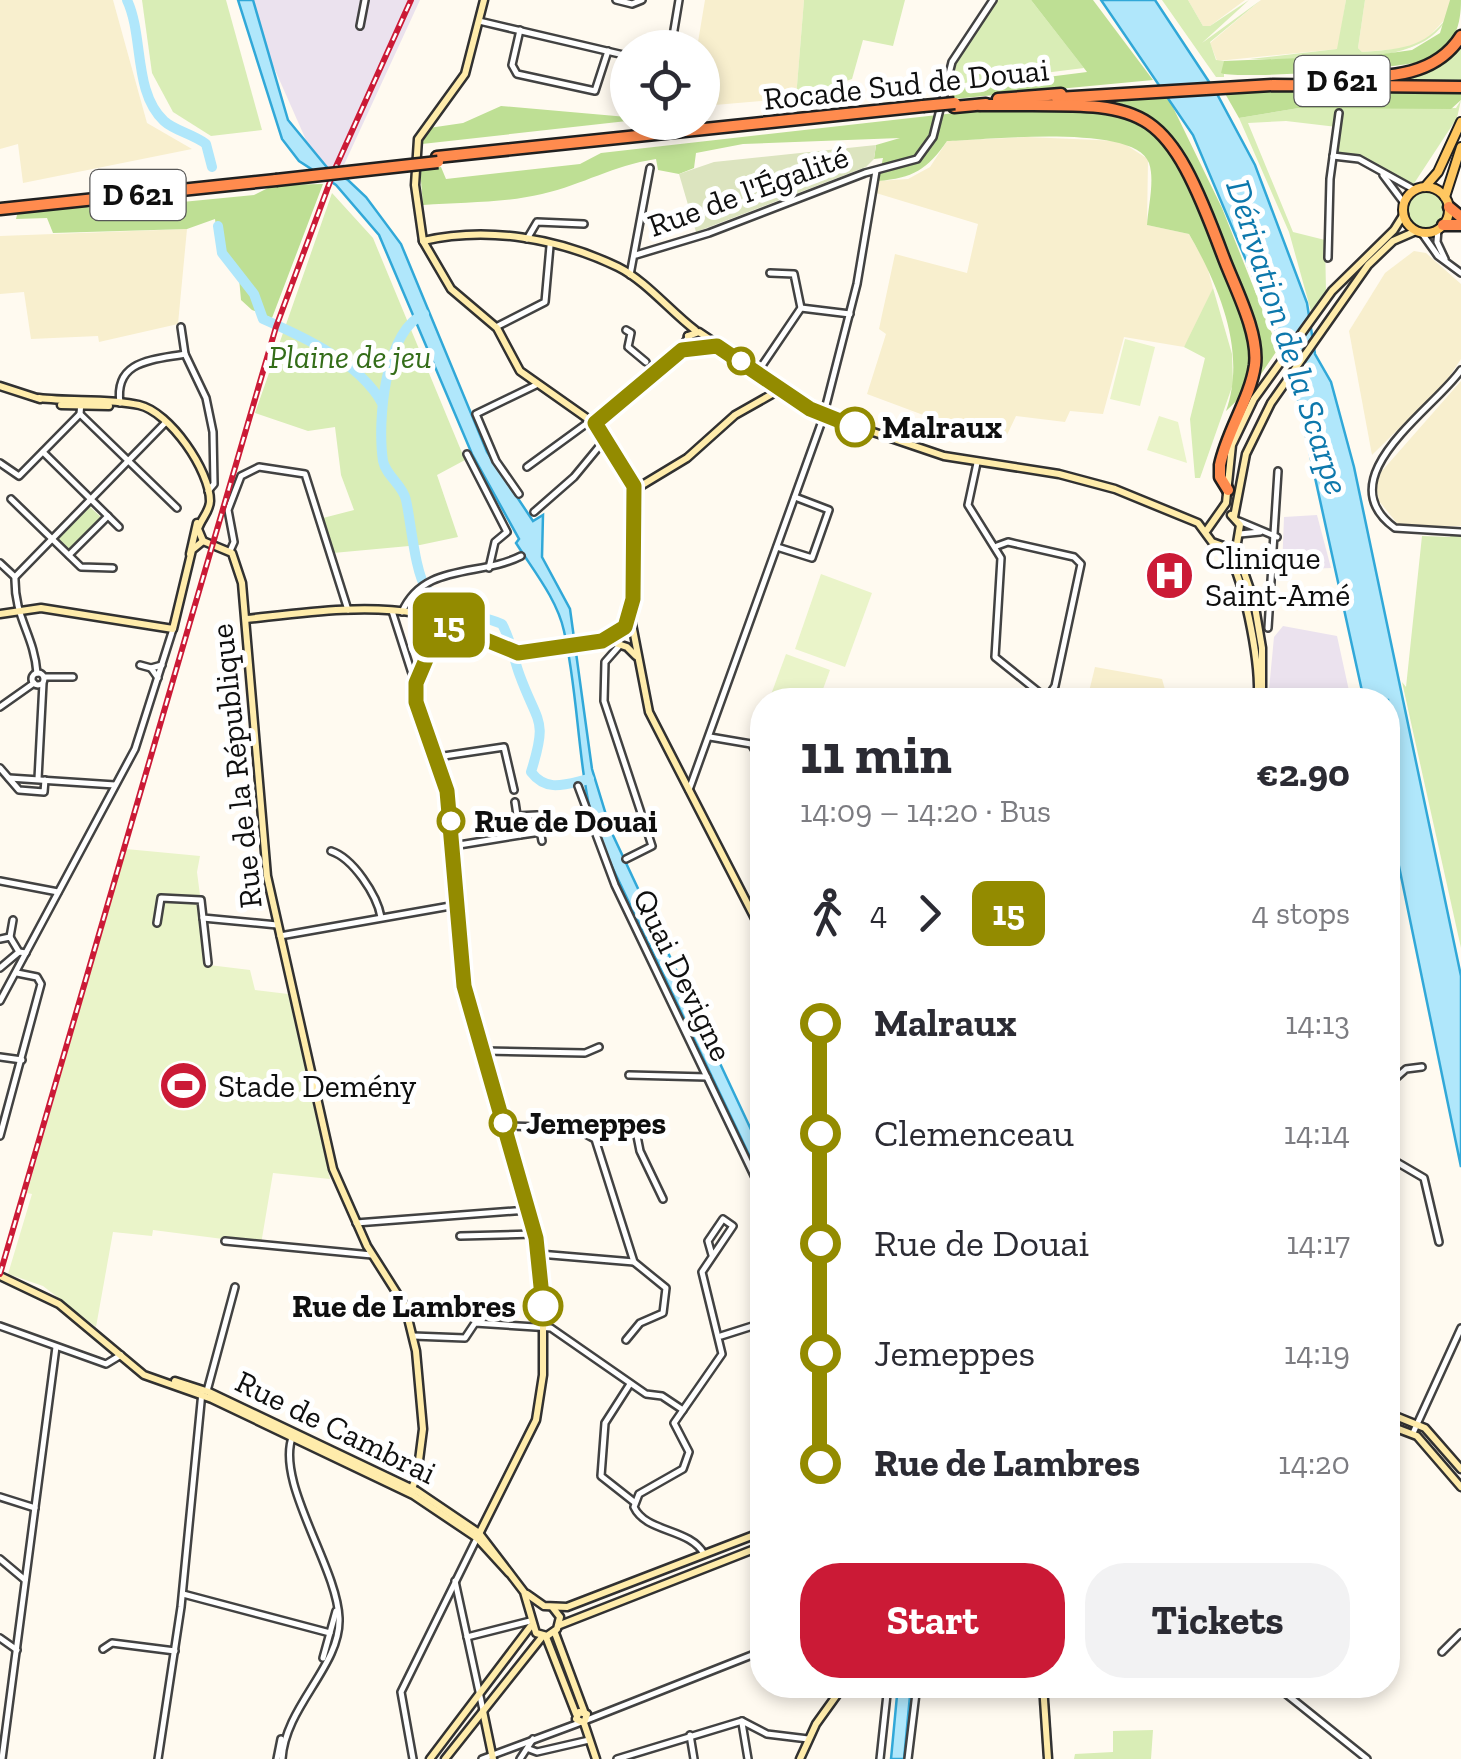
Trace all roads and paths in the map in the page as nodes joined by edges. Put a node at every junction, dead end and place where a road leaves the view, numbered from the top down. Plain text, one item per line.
1 (365, 0) edge
2 (484, 0) edge
3 (616, 0) edge
4 (642, 0) edge
5 (680, 0) edge
6 (993, 0) edge
7 (479, 21) junction
8 (360, 26) dead end
9 (520, 30) junction
10 (674, 30) edge
11 (1461, 36) edge
12 (608, 51) joint
13 (1303, 81) junction
14 (1224, 84) junction
15 (1461, 85) edge
16 (1154, 88) junction
17 (954, 105) junction
18 (980, 105) junction
19 (1339, 113) dead end
20 (1461, 122) edge
21 (1461, 147) edge
22 (1333, 156) junction
23 (650, 168) dead end
24 (876, 171) junction
25 (1381, 173) junction
26 (1426, 187) junction
27 (1415, 190) junction
28 (1447, 202) junction
29 (1404, 203) junction
30 (0, 207) edge
31 (1404, 214) junction
32 (1461, 221) edge
33 (584, 224) dead end
34 (1441, 228) junction
35 (1418, 231) junction
36 (527, 239) junction
37 (422, 241) junction
38 (550, 246) junction
39 (636, 255) junction
40 (1328, 258) dead end
41 (1450, 266) junction
42 (770, 273) dead end
43 (1461, 273) edge
44 (630, 275) junction
45 (801, 308) junction
46 (850, 314) junction
47 (678, 316) junction
48 (182, 327) dead end
49 (496, 327) junction
50 (626, 330) dead end
51 (699, 333) junction
52 (688, 337) junction
53 (714, 345) junction
54 (696, 346) junction
55 (185, 354) junction
56 (677, 354) junction
57 (1461, 370) edge
58 (655, 372) junction
59 (756, 373) junction
60 (770, 382) junction
61 (538, 384) junction
62 (0, 386) edge
63 (774, 395) junction
64 (120, 404) junction
65 (81, 407) junction
66 (823, 415) junction
67 (594, 421) junction
68 (166, 422) junction
69 (607, 437) junction
70 (42, 452) junction
71 (467, 454) dead end
72 (128, 460) junction
73 (977, 463) junction
74 (0, 464) edge
75 (527, 466) dead end
76 (1278, 471) dead end
77 (634, 490) junction
78 (1228, 490) junction
79 (208, 492) junction
80 (519, 494) dead end
81 (795, 497) junction
82 (90, 498) junction
83 (11, 499) dead end
84 (177, 508) dead end
85 (208, 511) junction
86 (534, 512) dead end
87 (1177, 515) junction
88 (1216, 515) junction
89 (108, 516) junction
90 (1236, 519) junction
91 (119, 527) dead end
92 (1207, 531) junction
93 (1461, 532) edge
94 (1238, 537) junction
95 (1277, 537) junction
96 (52, 538) junction
97 (204, 541) junction
98 (997, 546) junction
99 (1223, 546) junction
100 (777, 547) junction
101 (230, 551) junction
102 (69, 555) junction
103 (521, 556) dead end
104 (190, 560) junction
105 (0, 563) edge
106 (112, 568) dead end
107 (489, 568) junction
108 (15, 577) junction
109 (30, 608) junction
110 (632, 609) junction
111 (16, 610) junction
112 (348, 610) junction
113 (392, 611) junction
114 (402, 612) junction
115 (0, 614) edge
116 (246, 619) junction
117 (442, 622) junction
118 (22, 624) junction
119 (1268, 628) dead end
120 (173, 629) junction
121 (621, 631) junction
122 (634, 636) junction
123 (602, 641) junction
124 (622, 645) junction
125 (640, 662) junction
126 (162, 664) junction
127 (140, 666) dead end
128 (151, 668) junction
129 (73, 677) dead end
130 (41, 678) junction
131 (158, 678) junction
132 (416, 686) junction
133 (1033, 688) edge
134 (1055, 688) edge
135 (1259, 688) edge
136 (1260, 688) edge
137 (0, 706) edge
138 (710, 737) junction
139 (750, 744) edge
140 (437, 758) junction
141 (0, 768) edge
142 (9, 778) junction
143 (42, 780) junction
144 (116, 785) junction
145 (578, 786) dead end
146 (514, 790) dead end
147 (689, 790) junction
148 (515, 802) dead end
149 (517, 816) junction
150 (540, 832) junction
151 (520, 835) junction
152 (542, 841) dead end
153 (453, 846) junction
154 (331, 851) dead end
155 (626, 860) dead end
156 (0, 881) edge
157 (58, 892) junction
158 (456, 906) junction
159 (750, 909) edge
160 (203, 918) junction
161 (382, 918) junction
162 (12, 920) dead end
163 (157, 922) dead end
164 (277, 925) junction
165 (280, 936) junction
166 (10, 938) junction
167 (0, 939) edge
168 (23, 952) junction
169 (208, 963) dead end
170 (0, 968) edge
171 (16, 972) junction
172 (0, 1001) edge
173 (599, 1047) dead end
174 (482, 1051) junction
175 (0, 1056) edge
176 (22, 1060) junction
177 (1422, 1067) dead end
178 (1400, 1074) edge
179 (630, 1075) dead end
180 (707, 1077) junction
181 (504, 1126) junction
182 (0, 1136) edge
183 (592, 1136) junction
184 (1400, 1164) edge
185 (750, 1167) edge
186 (664, 1198) dead end
187 (528, 1210) junction
188 (355, 1224) junction
189 (534, 1234) junction
190 (460, 1236) dead end
191 (225, 1241) dead end
192 (1439, 1242) dead end
193 (539, 1254) junction
194 (372, 1255) junction
195 (712, 1256) junction
196 (634, 1262) junction
197 (3, 1278) edge
198 (235, 1287) dead end
199 (0, 1326) edge
200 (542, 1326) junction
201 (750, 1328) edge
202 (1461, 1328) edge
203 (413, 1336) junction
204 (721, 1336) junction
205 (626, 1340) dead end
206 (56, 1347) junction
207 (118, 1354) junction
208 (630, 1383) junction
209 (204, 1393) junction
210 (683, 1410) junction
211 (1400, 1417) edge
212 (1418, 1423) junction
213 (1400, 1429) edge
214 (1414, 1434) junction
215 (296, 1436) junction
216 (1461, 1469) edge
217 (1461, 1486) edge
218 (412, 1491) junction
219 (0, 1497) edge
220 (634, 1502) junction
221 (35, 1508) junction
222 (478, 1536) junction
223 (750, 1537) edge
224 (750, 1550) edge
225 (703, 1555) junction
226 (0, 1559) edge
227 (706, 1567) junction
228 (454, 1578) junction
229 (24, 1580) junction
230 (524, 1592) junction
231 (183, 1594) junction
232 (549, 1607) junction
233 (530, 1620) junction
234 (557, 1629) junction
235 (334, 1634) junction
236 (1461, 1634) edge
237 (544, 1636) junction
238 (0, 1638) edge
239 (467, 1638) junction
240 (103, 1649) dead end
241 (17, 1650) junction
242 (175, 1651) junction
243 (1442, 1652) dead end
244 (750, 1656) edge
245 (480, 1696) junction
246 (835, 1698) edge
247 (887, 1698) edge
248 (915, 1698) edge
249 (1044, 1698) edge
250 (1291, 1698) edge
251 (483, 1710) junction
252 (582, 1717) junction
253 (742, 1721) junction
254 (690, 1735) junction
255 (808, 1738) junction
256 (533, 1739) junction
257 (590, 1740) junction
258 (529, 1749) junction
259 (492, 1757) edge
260 (2, 1759) edge
261 (158, 1759) edge
262 (279, 1759) edge
263 (413, 1759) edge
264 (430, 1759) edge
265 (445, 1759) edge
266 (482, 1759) edge
267 (520, 1759) edge
268 (596, 1759) edge
269 (617, 1759) edge
270 (694, 1759) edge
271 (748, 1759) edge
272 (800, 1759) edge
273 (880, 1759) edge
274 (908, 1759) edge
275 (1048, 1759) edge
276 (1368, 1759) edge

1 - 8 street
2 - 7 street
3 - 4 street
5 - 10 street
6 - 24 street, Rue de l'Égalité
7 - 9 street
7 - 37 street
9 - 12 street
9 - 12 street
11 - 13 highway
13 - 14 highway, Rocade Sud de Douai / D 621
13 - 15 highway, Rocade Sud de Douai / D 621
14 - 15 highway, Rocade Sud de Douai / D 621
14 - 16 highway, Rocade Sud de Douai / D 621
16 - 17 highway, Rocade Sud de Douai / D 621
16 - 18 highway, Rocade Sud de Douai / D 621
17 - 18 highway, Rocade Sud de Douai / D 621
17 - 30 highway, Rocade Sud de Douai / D 621, bridge
18 - 78 highway
19 - 22 street
20 - 26 main road
21 - 28 main road
22 - 25 street
22 - 40 street
23 - 39 street
24 - 39 street, Rue de l'Égalité
24 - 46 street
25 - 27 street
25 - 29 street
26 - 27 main road
26 - 28 main road
27 - 29 main road
28 - 32 highway
28 - 34 main road
29 - 31 main road
31 - 35 main road
31 - 78 street
32 - 34 highway
33 - 36 street
34 - 35 main road
34 - 41 street
35 - 41 street
35 - 90 street
36 - 37 street
36 - 38 street
37 - 49 street
38 - 44 street
38 - 49 street
39 - 44 street
41 - 43 street
42 - 45 street
44 - 47 street
45 - 46 street
45 - 59 street
46 - 66 street
47 - 51 street
47 - 52 street
48 - 55 street
49 - 61 street
50 - 58 street
51 - 52 street
51 - 53 street
51 - 54 street
52 - 54 street
52 - 56 street
53 - 54 street
53 - 59 street
54 - 56 street
55 - 64 street
55 - 79 street
56 - 58 street
57 - 93 street
58 - 67 street
59 - 60 street
60 - 63 street
60 - 63 street
61 - 67 street
61 - 80 street
62 - 65 street
63 - 66 street
63 - 77 street
64 - 65 street
64 - 68 street
65 - 70 street
65 - 72 street
66 - 73 street
66 - 81 street
67 - 69 street
67 - 75 street
68 - 72 street
68 - 79 street
69 - 77 street
69 - 86 street
70 - 74 street
70 - 82 street
71 - 107 street
72 - 82 street
72 - 84 street
73 - 87 street
73 - 98 street
76 - 95 street
77 - 110 street
78 - 88 street
79 - 85 street
81 - 100 street
81 - 100 street
82 - 89 street
82 - 96 street
83 - 96 street
85 - 97 street
85 - 104 street
87 - 88 street
87 - 92 street
88 - 90 street
88 - 92 street
89 - 91 street
89 - 102 street
90 - 94 street
90 - 95 street
92 - 99 street
94 - 95 street
94 - 99 street
94 - 136 street
95 - 119 street
96 - 102 street
96 - 108 street
97 - 101 street
97 - 104 street
98 - 133 street
98 - 134 street
99 - 135 street
100 - 138 street
101 - 112 street
101 - 116 street, Rue de la République
102 - 106 street
103 - 107 street
104 - 120 street
105 - 108 street
107 - 114 street
108 - 111 street
109 - 111 street
109 - 118 street
109 - 120 street
110 - 121 street
110 - 122 street
111 - 115 street
111 - 118 street
112 - 113 street
112 - 116 street
113 - 114 street
113 - 132 street
114 - 117 street
116 - 164 street, Rue de la République
117 - 123 street
117 - 132 street
118 - 130 street
120 - 126 street
121 - 122 street
121 - 123 street
121 - 124 street
122 - 124 street
122 - 125 street
123 - 124 street
124 - 125 street
124 - 155 street
125 - 147 street
126 - 128 street
126 - 131 street
127 - 128 street
128 - 131 street
129 - 130 street
130 - 137 street
130 - 143 street
131 - 144 street
132 - 140 street
138 - 139 street
138 - 147 street
140 - 146 street
140 - 153 street
141 - 142 street
142 - 143 street
142 - 143 street
143 - 144 street
144 - 157 street
145 - 180 street, Quai Devigne
147 - 159 street
148 - 149 street
149 - 150 street
149 - 151 street
150 - 151 street
150 - 152 street
151 - 153 street
153 - 158 street
154 - 161 street
156 - 157 street
157 - 168 street
158 - 161 street
158 - 174 street
160 - 163 street
160 - 164 street
160 - 169 street
161 - 165 street
162 - 166 street
164 - 165 street, Rue de la République
165 - 188 street, Rue de la République
166 - 167 street
166 - 168 street
168 - 170 street
168 - 171 street
171 - 172 street
171 - 176 street
173 - 174 street
174 - 181 street
175 - 176 street
176 - 182 street
177 - 178 street
179 - 180 street
180 - 185 street, Quai Devigne
181 - 183 street
181 - 187 street
183 - 186 street
183 - 196 street
184 - 192 street
187 - 188 street
187 - 189 street
188 - 194 street, Rue de la République
189 - 190 street
189 - 193 street
191 - 194 street
193 - 196 street
193 - 200 street
194 - 203 street, Rue de la République
195 - 195 street
195 - 204 street
196 - 205 street
197 - 207 street, Rue de Cambrai
198 - 209 street
199 - 206 street, Rue de Cambrai
200 - 203 street
200 - 208 street
200 - 222 street
201 - 204 street
202 - 212 street
203 - 218 street, Rue de la République
204 - 210 street
206 - 207 street, Rue de Cambrai
206 - 221 street
207 - 209 street, Rue de Cambrai
208 - 210 street
208 - 220 street
209 - 215 street, Rue de Cambrai
209 - 231 street
210 - 220 street
211 - 212 street
212 - 214 street
212 - 216 street
213 - 214 street
214 - 217 street
215 - 218 street, Rue de Cambrai
215 - 235 street
218 - 222 street, Rue de Cambrai
219 - 221 street
220 - 225 street
221 - 229 street
222 - 228 street
222 - 230 street, Rue de Cambrai
223 - 225 street
224 - 227 street
225 - 227 street
225 - 232 street
226 - 229 street
227 - 234 street
228 - 239 street
228 - 263 street
229 - 241 street
230 - 232 street, Rue de Cambrai
230 - 233 street, Rue de Cambrai
231 - 235 street
231 - 242 street
232 - 233 street
232 - 234 street
233 - 237 street
233 - 239 street
233 - 245 street
234 - 237 street
234 - 252 street
235 - 262 street
236 - 243 street
237 - 251 street
237 - 252 street
238 - 241 street
239 - 245 street
240 - 242 street
241 - 260 street
242 - 261 street
244 - 252 street
245 - 251 street
245 - 264 street
246 - 255 street
247 - 273 street
248 - 274 street
249 - 275 street
250 - 276 street
251 - 259 street
251 - 265 street
252 - 256 street
252 - 257 street
253 - 254 street
253 - 255 street
253 - 271 street
254 - 269 street
254 - 270 street
255 - 272 street
256 - 258 street
256 - 259 street
257 - 258 street
257 - 268 street
258 - 267 street
259 - 266 street

